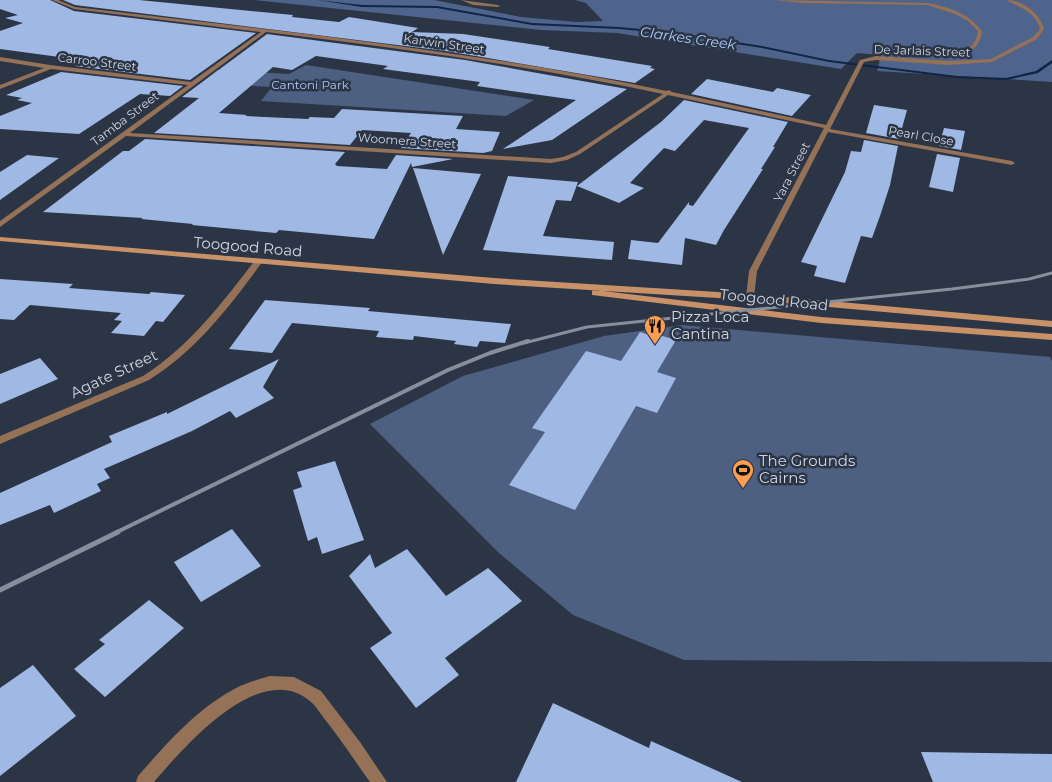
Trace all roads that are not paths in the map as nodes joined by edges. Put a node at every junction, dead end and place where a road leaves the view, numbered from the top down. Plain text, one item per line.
1 (54, 0) edge
2 (463, 0) edge
3 (776, 0) edge
4 (1008, 0) edge
5 (498, 6) dead end
6 (264, 31) junction
7 (876, 58) junction
8 (0, 59) edge
9 (863, 61) joint
10 (50, 67) junction
11 (192, 84) junction
12 (0, 88) edge
13 (669, 92) junction
14 (827, 129) junction
15 (124, 134) junction
16 (1012, 163) dead end
17 (0, 225) edge
18 (0, 239) edge
19 (258, 261) junction
20 (494, 281) junction
21 (750, 297) junction
22 (751, 312) junction
23 (1052, 324) edge
24 (1052, 337) edge
25 (0, 440) edge
26 (144, 782) edge
27 (379, 782) edge

1 - 6 street, Karwin Street
2 - 5 street
3 - 7 street
4 - 7 street, De Jarlais Street
6 - 11 street, Tamba Street
6 - 13 street, Karwin Street
7 - 9 street, De Jarlais Street
8 - 10 street, Carroo Street
9 - 14 street, Yara Street
10 - 11 street, Carroo Street
10 - 12 street
11 - 15 street, Tamba Street
13 - 14 street, Karwin Street
13 - 15 street, Woomera Street
14 - 16 street, Pearl Close
14 - 21 street, Yara Street
15 - 17 street, Tamba Street
18 - 19 street, Toogood Road
19 - 20 street, Toogood Road
19 - 25 street, Agate Street
20 - 21 street, Toogood Road
20 - 22 street, Toogood Road
21 - 22 street
21 - 23 street, Toogood Road
22 - 24 street, Toogood Road
26 - 27 street

